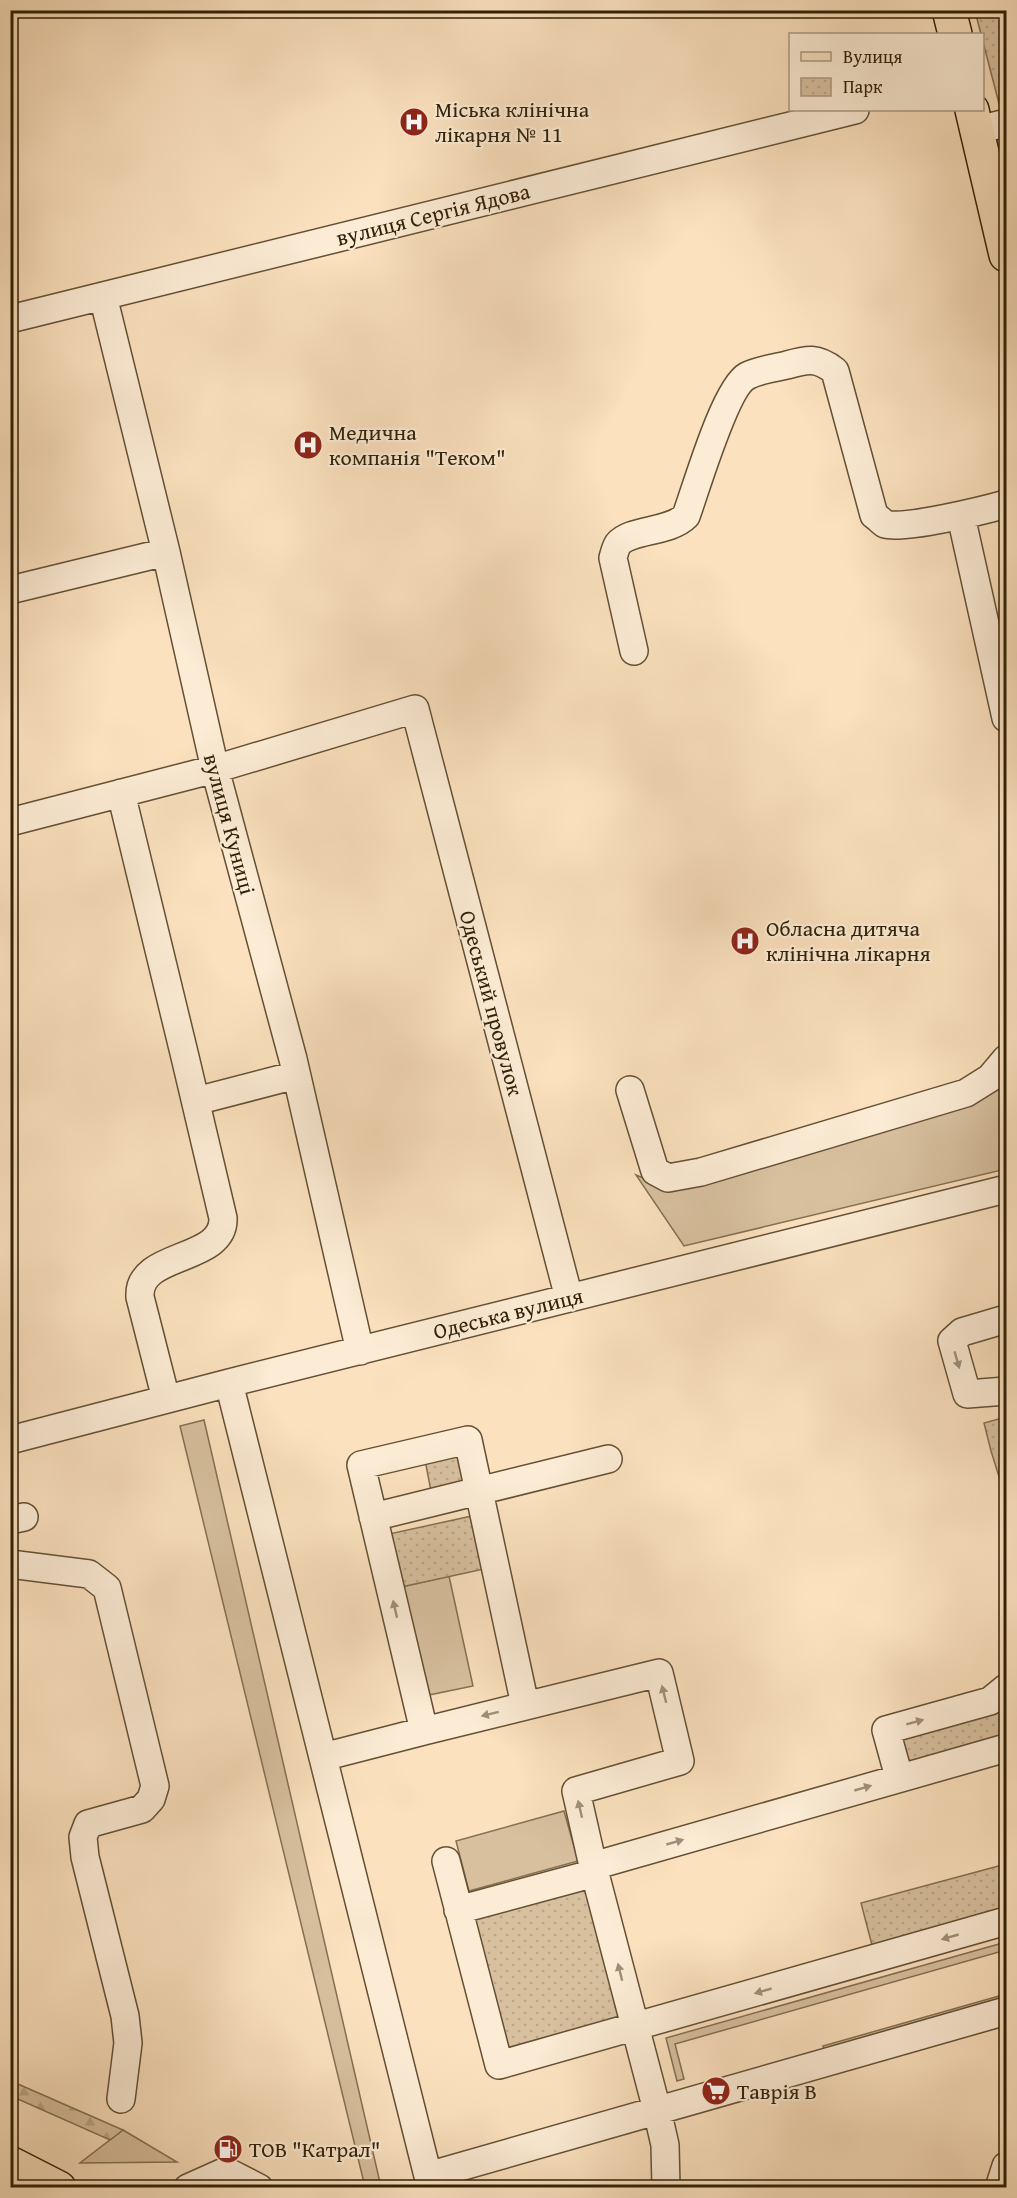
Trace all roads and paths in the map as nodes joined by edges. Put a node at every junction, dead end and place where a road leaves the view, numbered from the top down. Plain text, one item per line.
1 (949, 10) edge
2 (955, 33) edge
3 (851, 111) edge
4 (985, 121) edge
5 (1006, 255) edge
6 (103, 296) junction
7 (10, 319) edge
8 (1006, 504) edge
9 (961, 516) junction
10 (166, 552) junction
11 (10, 590) edge
12 (634, 651) dead end
13 (1006, 718) edge
14 (215, 769) junction
15 (121, 793) junction
16 (10, 822) edge
17 (1006, 1059) edge
18 (296, 1076) junction
19 (630, 1090) dead end
20 (195, 1101) junction
21 (1006, 1189) edge
22 (569, 1298) junction
23 (1006, 1319) edge
24 (360, 1351) junction
25 (229, 1383) junction
26 (1006, 1391) edge
27 (166, 1399) junction
28 (10, 1440) edge
29 (608, 1459) dead end
30 (479, 1492) junction
31 (373, 1517) junction
32 (10, 1564) edge
33 (1006, 1688) edge
34 (525, 1705) junction
35 (424, 1731) junction
36 (1006, 1748) edge
37 (322, 1756) junction
38 (899, 1777) junction
39 (446, 1861) dead end
40 (594, 1869) junction
41 (459, 1910) junction
42 (1006, 1921) edge
43 (1006, 2011) edge
44 (634, 2028) junction
45 (121, 2099) dead end
46 (657, 2110) junction
47 (10, 2163) edge
48 (1006, 2166) edge
49 (59, 2187) edge
50 (188, 2187) edge
51 (259, 2187) edge
52 (666, 2187) edge
53 (999, 2187) edge

1 - 2 main road
3 - 6 street, вулиця Сергія Ядова
4 - 5 main road
6 - 7 street, вулиця Сергія Ядова
6 - 10 street, вулиця Куниці
8 - 9 street
9 - 12 street
9 - 13 street
10 - 11 street
10 - 14 street, вулиця Куниці
14 - 15 street
14 - 18 street, вулиця Куниці
14 - 22 street, Одеський провулок
15 - 16 street
15 - 20 street
17 - 19 street
18 - 20 street
18 - 24 street, вулиця Куниці
20 - 27 street
21 - 22 street, Одеська вулиця
22 - 24 street, Одеська вулиця
23 -> 26 street
24 - 25 street, Одеська вулиця
25 - 27 street, Одеська вулиця
25 - 37 street
27 - 28 street, Одеська вулиця
29 - 30 street
30 - 31 street
30 - 31 street
30 - 34 street
35 -> 31 street
32 - 45 street
38 -> 33 street
34 -> 35 street
40 -> 34 street
35 - 37 street
36 - 38 street
37 - 46 street
40 -> 38 street
39 - 41 street
40 - 41 street
44 -> 40 street
41 - 44 street
42 -> 44 street
43 - 46 street
44 - 46 street
46 - 52 street
47 - 49 main road
48 - 53 street
50 - 51 street

